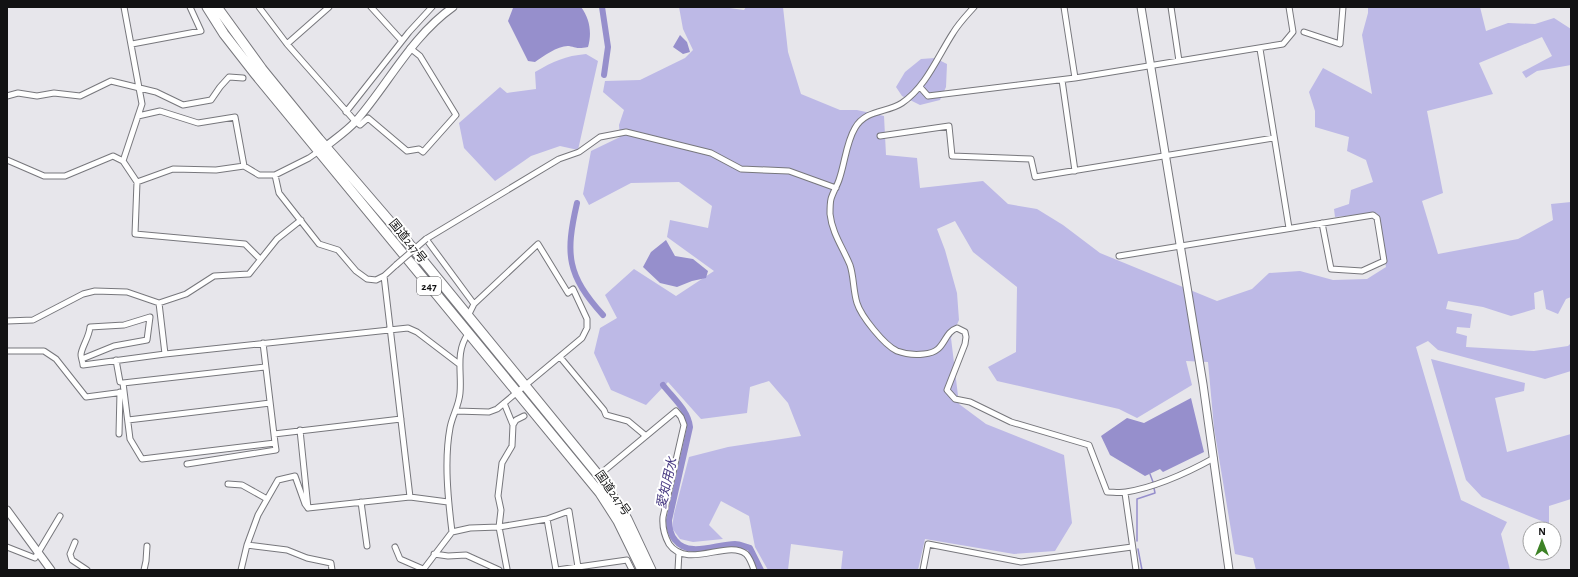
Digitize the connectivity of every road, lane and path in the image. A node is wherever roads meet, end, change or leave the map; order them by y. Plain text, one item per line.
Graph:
1 (124, 7) edge
2 (190, 7) edge
3 (208, 7) edge
4 (217, 7) edge
5 (259, 7) edge
6 (329, 7) edge
7 (371, 7) edge
8 (432, 7) edge
9 (453, 7) edge
10 (974, 7) edge
11 (1064, 7) edge
12 (1141, 7) edge
13 (1171, 7) edge
14 (1289, 7) edge
15 (1343, 7) edge
16 (1304, 32) dead end
17 (402, 41) junction
18 (132, 44) junction
19 (287, 44) junction
20 (410, 48) junction
21 (1260, 49) junction
22 (1179, 61) junction
23 (1151, 65) junction
24 (243, 78) dead end
25 (1075, 78) junction
26 (1062, 80) junction
27 (920, 87) junction
28 (140, 89) junction
29 (7, 96) edge
30 (346, 112) junction
31 (138, 116) junction
32 (355, 122) junction
33 (880, 136) dead end
34 (1274, 138) junction
35 (322, 149) junction
36 (1165, 155) junction
37 (7, 160) edge
38 (123, 161) junction
39 (244, 166) junction
40 (1075, 171) junction
41 (275, 175) junction
42 (137, 182) junction
43 (836, 188) junction
44 (301, 220) junction
45 (1322, 223) junction
46 (1289, 228) junction
47 (426, 240) junction
48 (1180, 245) junction
49 (1119, 256) dead end
50 (260, 259) junction
51 (384, 276) junction
52 (159, 302) junction
53 (474, 304) junction
54 (468, 316) junction
55 (7, 321) edge
56 (391, 329) junction
57 (468, 334) junction
58 (263, 343) junction
59 (7, 351) edge
60 (165, 354) junction
61 (560, 357) junction
62 (82, 359) junction
63 (116, 360) junction
64 (459, 364) junction
65 (265, 367) junction
66 (123, 383) junction
67 (525, 386) junction
68 (122, 392) junction
69 (517, 392) junction
70 (270, 403) junction
71 (504, 403) junction
72 (456, 411) junction
73 (524, 416) dead end
74 (401, 419) junction
75 (128, 420) junction
76 (513, 425) junction
77 (300, 430) junction
78 (119, 434) dead end
79 (274, 434) junction
80 (646, 436) junction
81 (275, 443) junction
82 (1214, 458) junction
83 (187, 464) dead end
84 (605, 470) dead end
85 (228, 484) dead end
86 (1125, 493) junction
87 (410, 497) junction
88 (267, 499) junction
89 (361, 502) junction
90 (448, 502) junction
91 (308, 508) junction
92 (7, 510) edge
93 (60, 516) dead end
94 (547, 519) junction
95 (499, 527) junction
96 (452, 532) junction
97 (75, 542) dead end
98 (247, 544) junction
99 (147, 546) dead end
100 (367, 546) dead end
101 (395, 546) dead end
102 (7, 547) edge
103 (1132, 547) junction
104 (678, 552) junction
105 (38, 554) junction
106 (434, 554) junction
107 (578, 567) junction
108 (490, 568) edge
109 (423, 569) edge
110 (50, 570) edge
111 (87, 570) edge
112 (144, 570) edge
113 (241, 570) edge
114 (332, 570) edge
115 (504, 570) edge
116 (557, 570) edge
117 (632, 570) edge
118 (642, 570) edge
119 (651, 570) edge
120 (678, 570) edge
121 (754, 570) edge
122 (923, 570) edge
123 (1136, 570) edge
124 (1229, 570) edge

1 - 18 street
2 - 18 street
3 - 35 highway, 国道247号 / 247
4 - 35 highway, 国道247号 / 247
5 - 19 street
6 - 19 street
7 - 17 street
8 - 17 street
9 - 20 street
10 - 27 street
11 - 25 street
12 - 23 street
13 - 22 street
14 - 21 street
15 - 16 street
17 - 30 street
18 - 28 street
19 - 30 street
20 - 32 street
20 - 32 street
21 - 22 street
21 - 34 street
22 - 23 street
23 - 25 street
23 - 36 street
24 - 28 street
25 - 26 street
26 - 27 street
26 - 40 street
27 - 43 street
28 - 29 street
28 - 31 street
30 - 32 street
31 - 38 street
31 - 39 street
32 - 35 street
33 - 40 street
34 - 36 street
34 - 46 street
35 - 41 street
35 - 54 highway, 国道247号 / 247
35 - 57 highway, 国道247号 / 247
36 - 40 street
36 - 48 street
37 - 38 street
38 - 42 street
39 - 41 street
39 - 42 street
41 - 44 street
42 - 50 street
43 - 47 street
43 - 86 street
44 - 50 street
44 - 51 street
45 - 45 street
45 - 46 street
46 - 48 street
47 - 51 street, bridge
47 - 53 street
48 - 49 street
48 - 82 street
50 - 52 street
51 - 56 street
52 - 55 street
52 - 60 street
53 - 54 street
53 - 61 street
54 - 67 highway, 国道247号 / 247
56 - 58 street
56 - 64 street
56 - 74 street
57 - 64 street
57 - 69 highway, 国道247号 / 247
58 - 60 street
58 - 65 street
59 - 68 street
60 - 63 street
61 - 67 street
61 - 80 street
62 - 62 street
62 - 63 street
63 - 66 street
64 - 72 street
65 - 66 street
65 - 70 street
66 - 68 street
67 - 69 street
67 - 119 highway, 国道247号 / 247
68 - 75 street
68 - 78 street
69 - 71 street
69 - 118 highway, 国道247号 / 247
70 - 75 street
70 - 79 street
71 - 72 street
71 - 76 street
72 - 90 street
73 - 76 street
74 - 77 street
74 - 87 street
75 - 81 street
76 - 95 street
77 - 79 street
77 - 91 street
79 - 81 street
80 - 84 street
80 - 104 street
81 - 83 street
82 - 86 street
82 - 124 street
85 - 88 street
86 - 103 street
87 - 89 street
87 - 90 street
88 - 91 street
88 - 98 street
89 - 91 street
89 - 100 street
90 - 96 street
92 - 105 street
93 - 105 street
94 - 95 street
94 - 107 street
94 - 116 street
95 - 96 street
95 - 115 street
96 - 106 street
97 - 111 street
98 - 113 street
98 - 114 street
99 - 112 street
101 - 109 street
102 - 105 street
103 - 122 street
103 - 123 street
104 - 120 street
104 - 121 street
105 - 110 street
106 - 108 street
106 - 109 street
107 - 116 street
107 - 117 street
108 - 115 street

